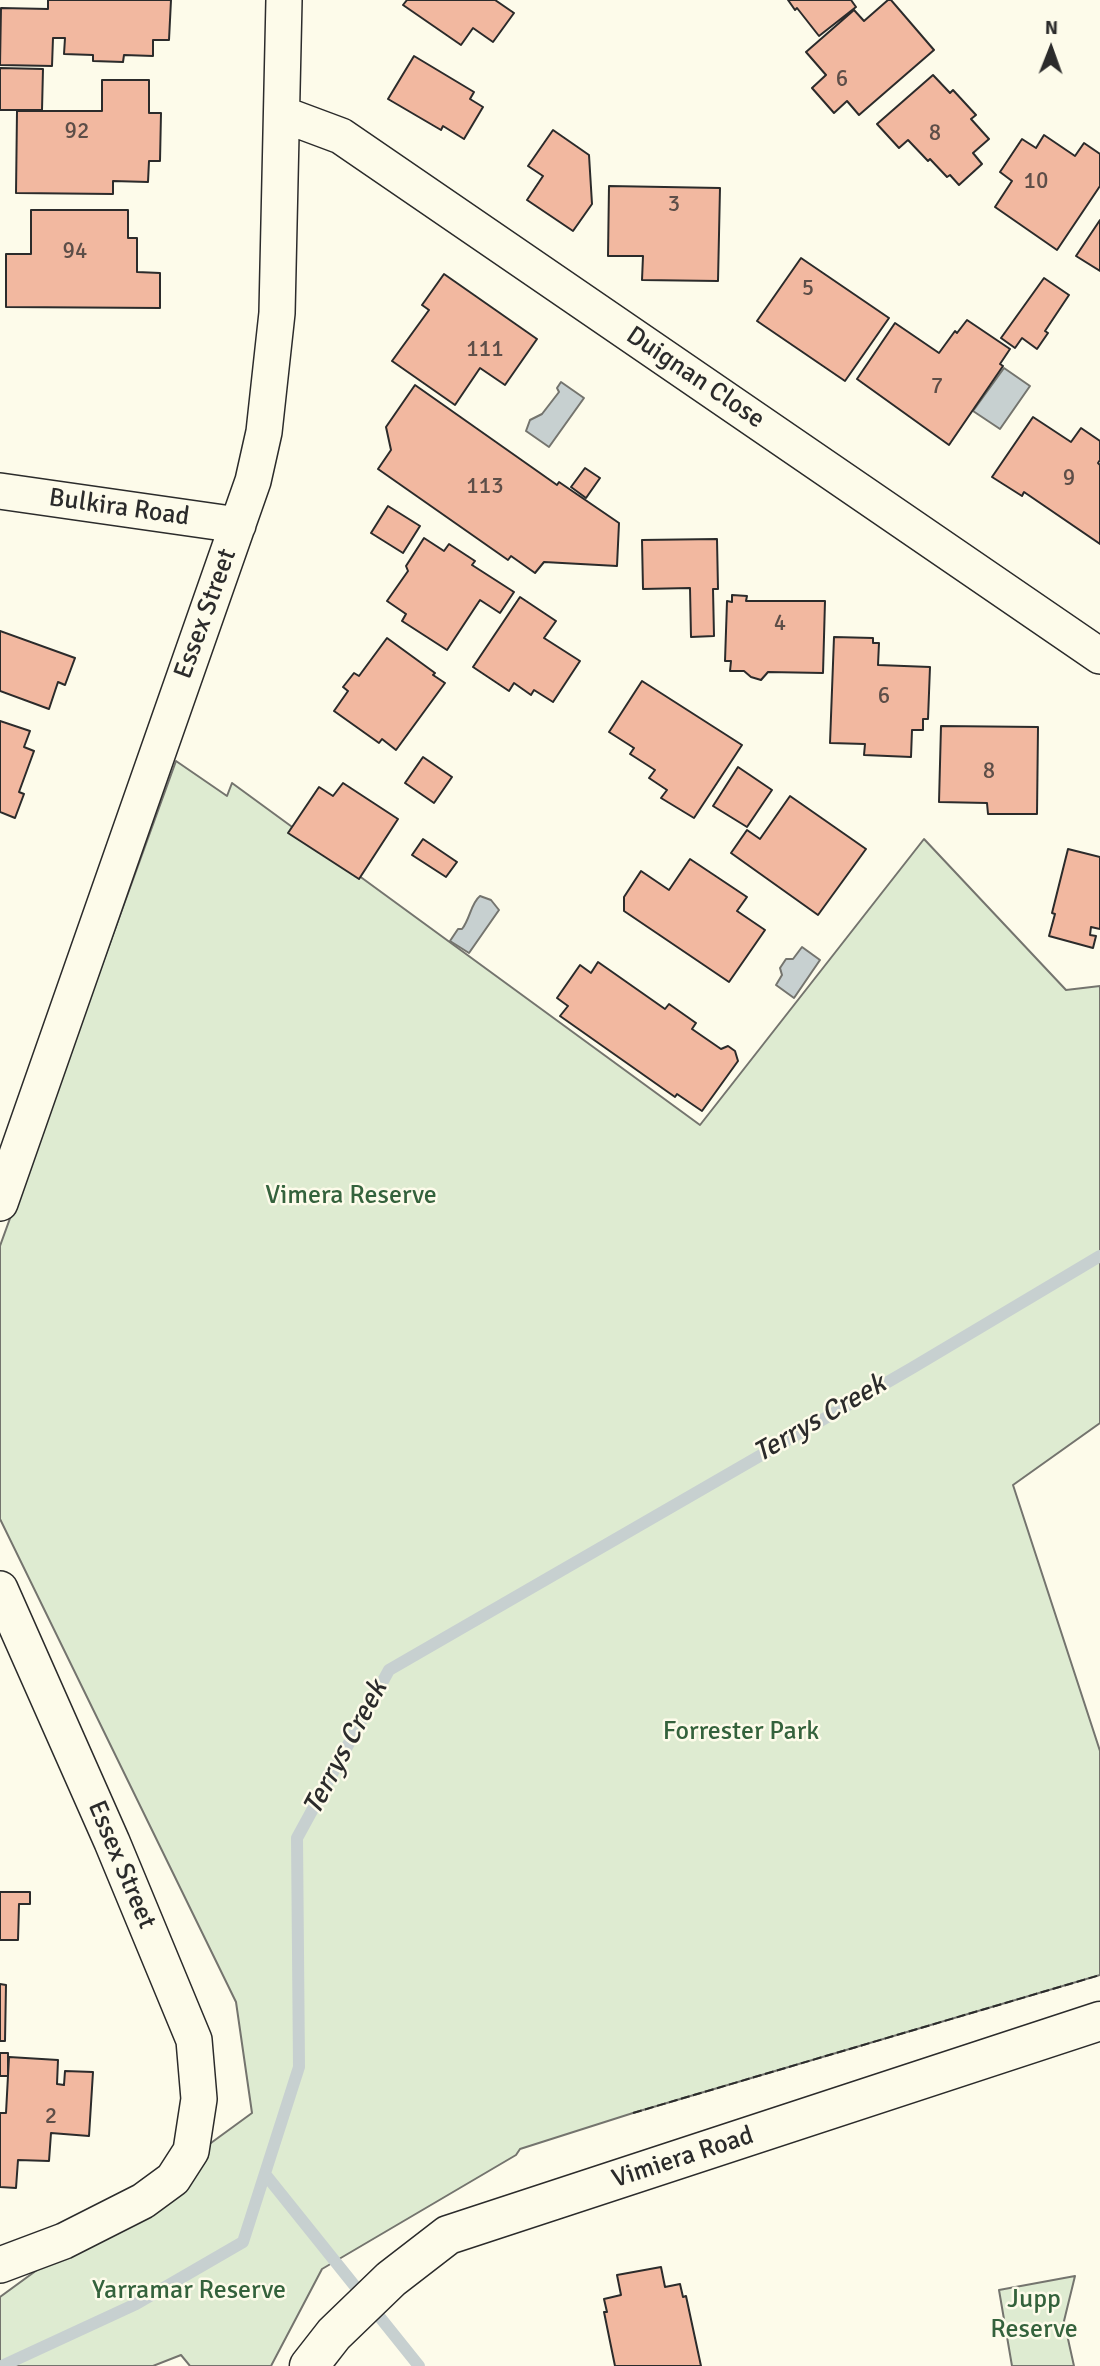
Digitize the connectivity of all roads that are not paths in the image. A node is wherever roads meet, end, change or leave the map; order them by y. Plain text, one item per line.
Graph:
1 (284, 0) edge
2 (282, 114) junction
3 (0, 491) edge
4 (238, 525) junction
5 (1100, 656) edge
6 (0, 1203) edge
7 (0, 1589) edge
8 (1098, 2024) edge
9 (0, 2265) edge
10 (309, 2366) edge

1 - 2 street, Essex Street
2 - 4 street, Essex Street
2 - 5 street, Duignan Close
3 - 4 street, Bulkira Road
4 - 6 street, Essex Street
7 - 9 street, Essex Street
8 - 10 street, Vimiera Road

